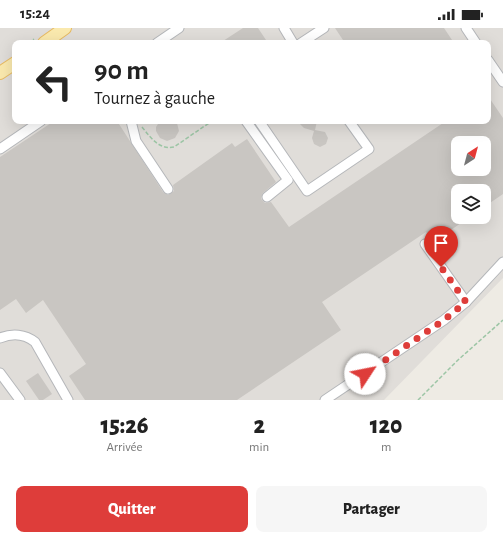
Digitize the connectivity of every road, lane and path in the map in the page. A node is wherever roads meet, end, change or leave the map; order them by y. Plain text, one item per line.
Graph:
1 (65, 28) edge
2 (179, 28) edge
3 (284, 28) edge
4 (324, 28) edge
5 (466, 28) edge
6 (48, 40) edge
7 (161, 40) edge
8 (291, 40) edge
9 (307, 40) edge
10 (474, 40) edge
11 (491, 64) edge
12 (12, 65) edge
13 (0, 73) edge
14 (503, 82) edge
15 (37, 124) edge
16 (132, 124) edge
17 (141, 124) dead end
18 (208, 124) edge
19 (248, 124) edge
20 (261, 124) edge
21 (352, 124) edge
22 (0, 149) edge
23 (168, 189) dead end
24 (267, 197) dead end
25 (425, 244) dead end
26 (503, 262) edge
27 (466, 302) junction
28 (503, 320) edge
29 (0, 338) edge
30 (0, 373) edge
31 (20, 400) edge
32 (68, 400) edge
33 (325, 400) edge
34 (418, 400) edge

1 - 6 main road
2 - 7 lane
3 - 8 lane
4 - 9 lane
5 - 10 lane
11 - 14 lane
12 - 13 main road
15 - 22 lane
16 - 23 lane
17 - 18 path
19 - 24 lane
20 - 21 lane
25 - 27 lane
26 - 27 lane
27 - 33 lane
28 - 34 path
29 - 32 lane
30 - 31 lane

